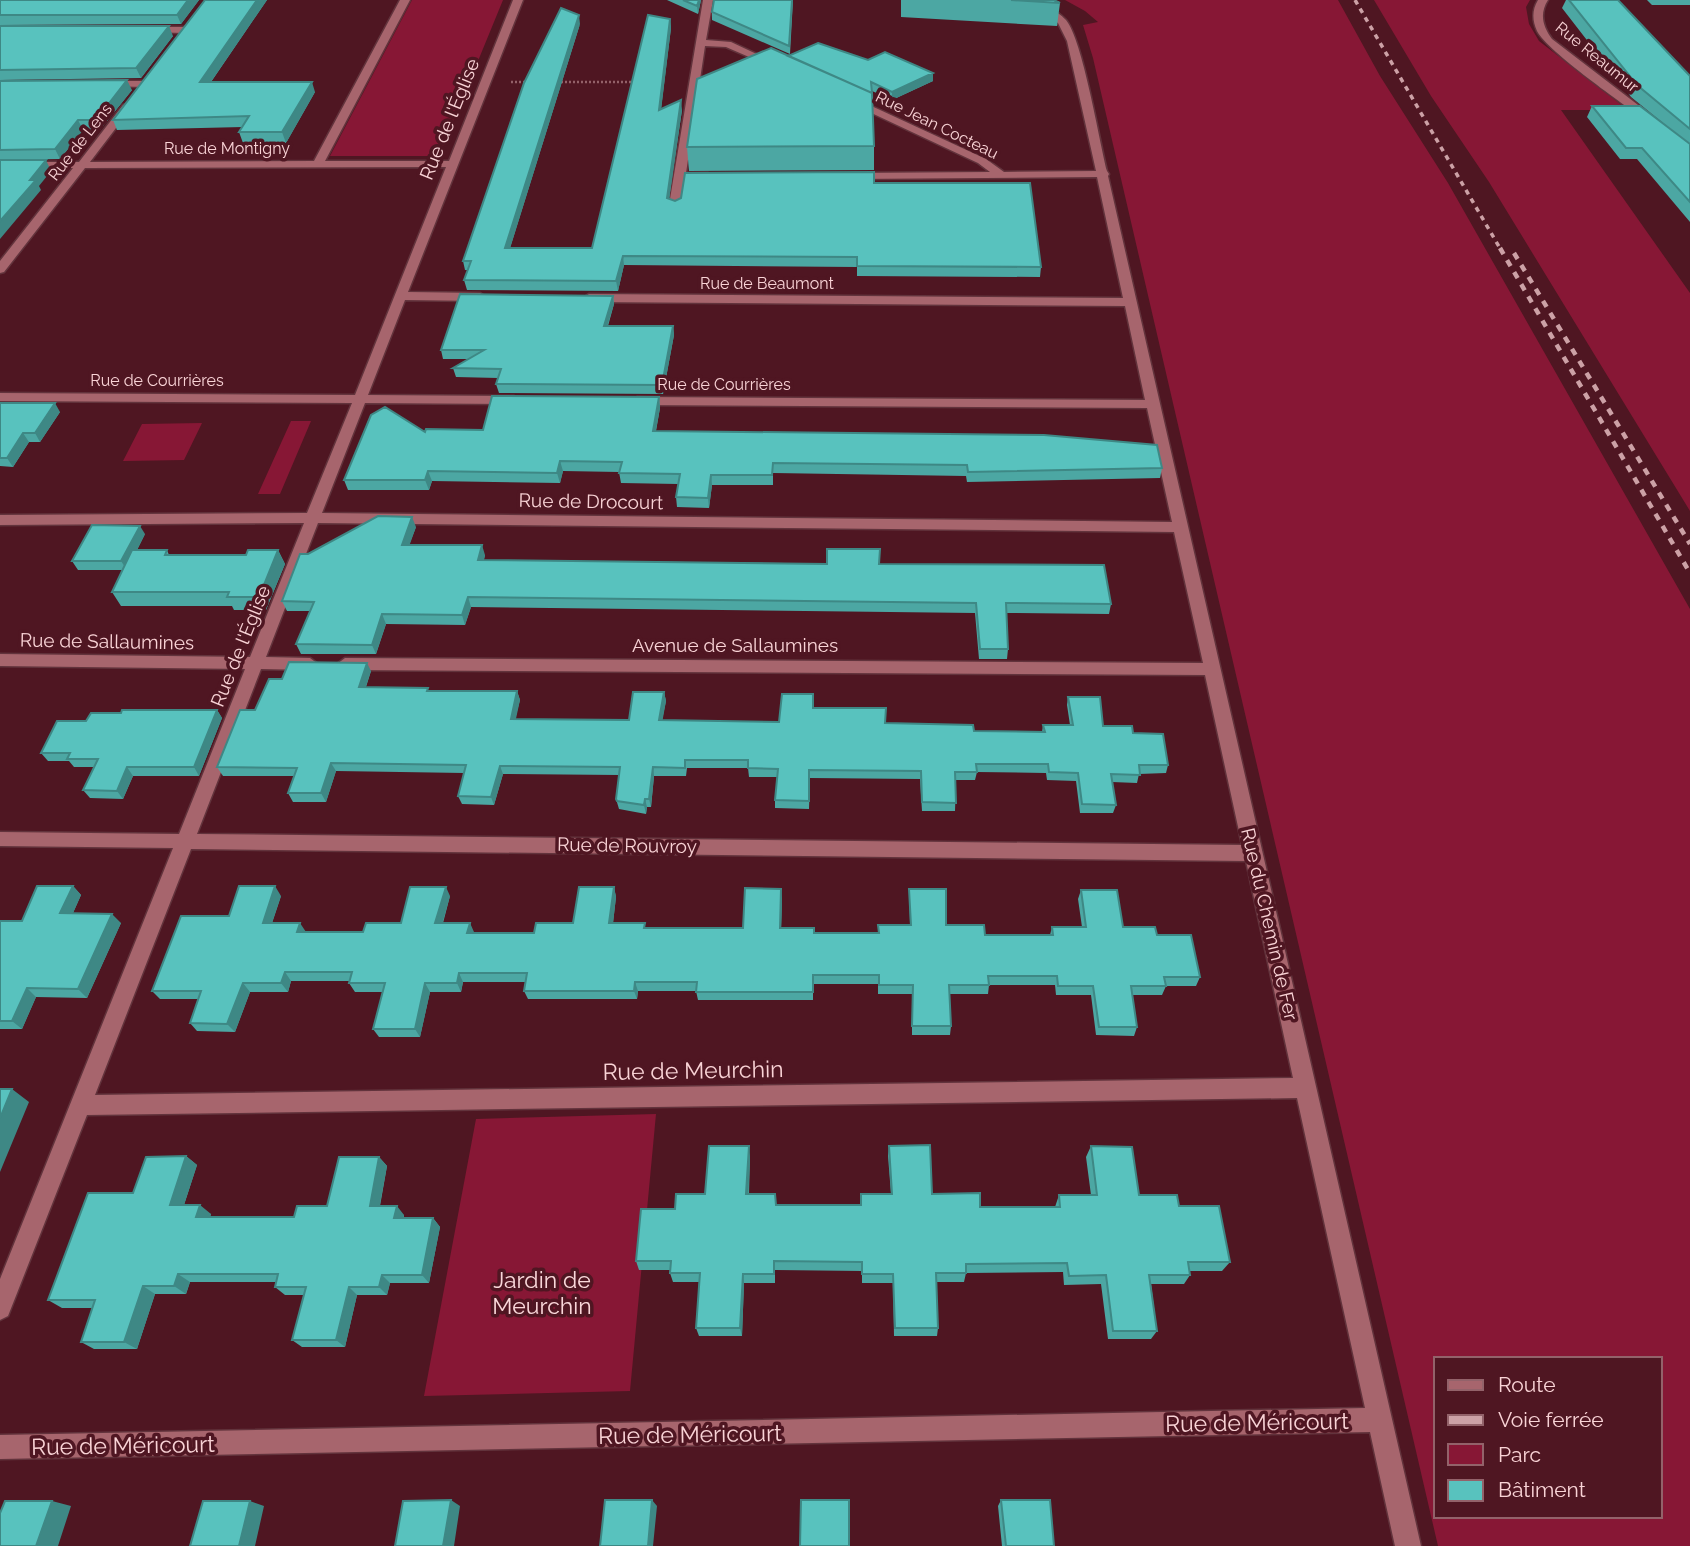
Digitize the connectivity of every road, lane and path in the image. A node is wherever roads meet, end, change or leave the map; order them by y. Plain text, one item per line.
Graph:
1 (405, 0) edge
2 (519, 0) edge
3 (708, 0) edge
4 (1028, 0) edge
5 (1543, 0) edge
6 (192, 20) edge
7 (132, 30) edge
8 (185, 30) junction
9 (177, 41) edge
10 (703, 43) junction
11 (788, 71) edge
12 (153, 73) edge
13 (486, 82) junction
14 (542, 82) edge
15 (556, 82) edge
16 (640, 82) edge
17 (92, 84) edge
18 (145, 84) junction
19 (835, 93) edge
20 (1664, 131) edge
21 (82, 164) junction
22 (318, 164) junction
23 (453, 164) junction
24 (0, 165) edge
25 (1104, 174) junction
26 (1003, 175) junction
27 (720, 176) edge
28 (841, 176) edge
29 (680, 177) junction
30 (675, 205) edge
31 (0, 268) edge
32 (402, 296) junction
33 (498, 297) edge
34 (581, 298) edge
35 (1131, 302) junction
36 (0, 397) edge
37 (359, 398) junction
38 (527, 400) edge
39 (624, 400) edge
40 (1154, 404) junction
41 (311, 518) junction
42 (0, 520) edge
43 (1181, 527) junction
44 (0, 660) edge
45 (256, 663) junction
46 (1213, 669) junction
47 (0, 839) edge
48 (186, 840) junction
49 (1254, 853) junction
50 (1306, 1088) junction
51 (80, 1105) junction
52 (0, 1308) edge
53 (1380, 1420) junction
54 (0, 1447) edge
55 (1408, 1546) edge

1 - 22 street
2 - 13 street, Rue de l'Église
3 - 10 street
4 - 25 street, Rue du Chemin de Fer
5 - 20 street, Rue Reaumur
6 - 8 street
7 - 8 street
8 - 9 street
10 - 11 street
10 - 29 street
12 - 18 street, Rue de Lens
13 - 14 path
13 - 23 street, Rue de l'Église
15 - 16 path
17 - 18 street
18 - 21 street, Rue de Lens
19 - 26 street, Rue Jean Cocteau
21 - 22 street, Rue de Montigny
21 - 24 street, Rue de Montigny
21 - 31 street, Rue de Lens
22 - 23 street, Rue de Montigny
23 - 32 street, Rue de l'Église
25 - 26 street, Rue Jean Cocteau
25 - 35 street, Rue du Chemin de Fer
26 - 28 street, Rue Jean Cocteau
27 - 29 street
29 - 30 street
32 - 33 street
32 - 37 street, Rue de l'Église
34 - 35 street, Rue de Beaumont
35 - 40 street, Rue du Chemin de Fer
36 - 37 street, Rue de Courrières
37 - 38 street, Rue de Courrières
37 - 41 street, Rue de l'Église
39 - 40 street, Rue de Courrières
40 - 43 street, Rue du Chemin de Fer
41 - 42 street, Rue de Drocourt
41 - 43 street, Rue de Drocourt
41 - 45 street, Rue de l'Église
43 - 46 street, Rue du Chemin de Fer
44 - 45 street, Rue de Sallaumines
45 - 46 street, Avenue de Sallaumines
45 - 48 street, Rue de l'Église
46 - 49 street, Rue du Chemin de Fer
47 - 48 street, Rue de Rouvroy
48 - 49 street, Rue de Rouvroy
48 - 51 street, Rue de l'Église
49 - 50 street, Rue du Chemin de Fer
50 - 51 street, Rue de Meurchin
50 - 53 street, Rue du Chemin de Fer
51 - 52 street, Rue de l'Église
53 - 54 street, Rue de Méricourt
53 - 55 street, Rue du Chemin de Fer

